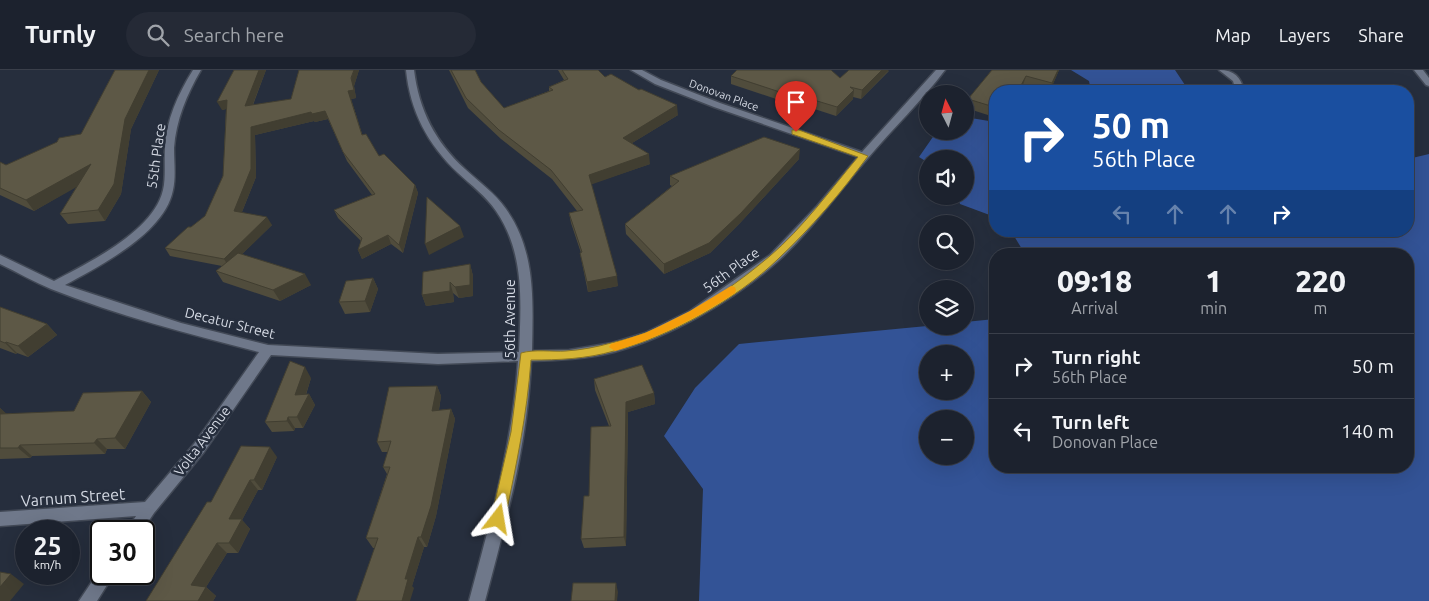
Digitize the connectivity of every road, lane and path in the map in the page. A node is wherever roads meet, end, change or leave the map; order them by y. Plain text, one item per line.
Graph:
1 (197, 70) edge
2 (410, 70) edge
3 (635, 70) edge
4 (941, 70) edge
5 (1223, 70) edge
6 (1418, 70) edge
7 (1429, 83) edge
8 (1238, 85) edge
9 (864, 156) junction
10 (0, 259) edge
11 (54, 286) junction
12 (268, 350) junction
13 (525, 356) junction
14 (149, 508) junction
15 (0, 519) edge
16 (141, 520) edge
17 (98, 585) edge
18 (87, 601) edge
19 (477, 601) edge

1 - 11 street, 55th Place
2 - 13 street, 56th Avenue
3 - 9 street, Donovan Place
4 - 9 street, 56th Place
5 - 8 street
6 - 7 street
9 - 13 street, 56th Place
10 - 11 street, Decatur Street
11 - 12 street, Decatur Street
12 - 13 street, Decatur Street
12 - 14 street, Volta Avenue
13 - 19 street, 56th Avenue
14 - 15 street, Varnum Street
14 - 16 street, Volta Avenue
17 - 18 street

